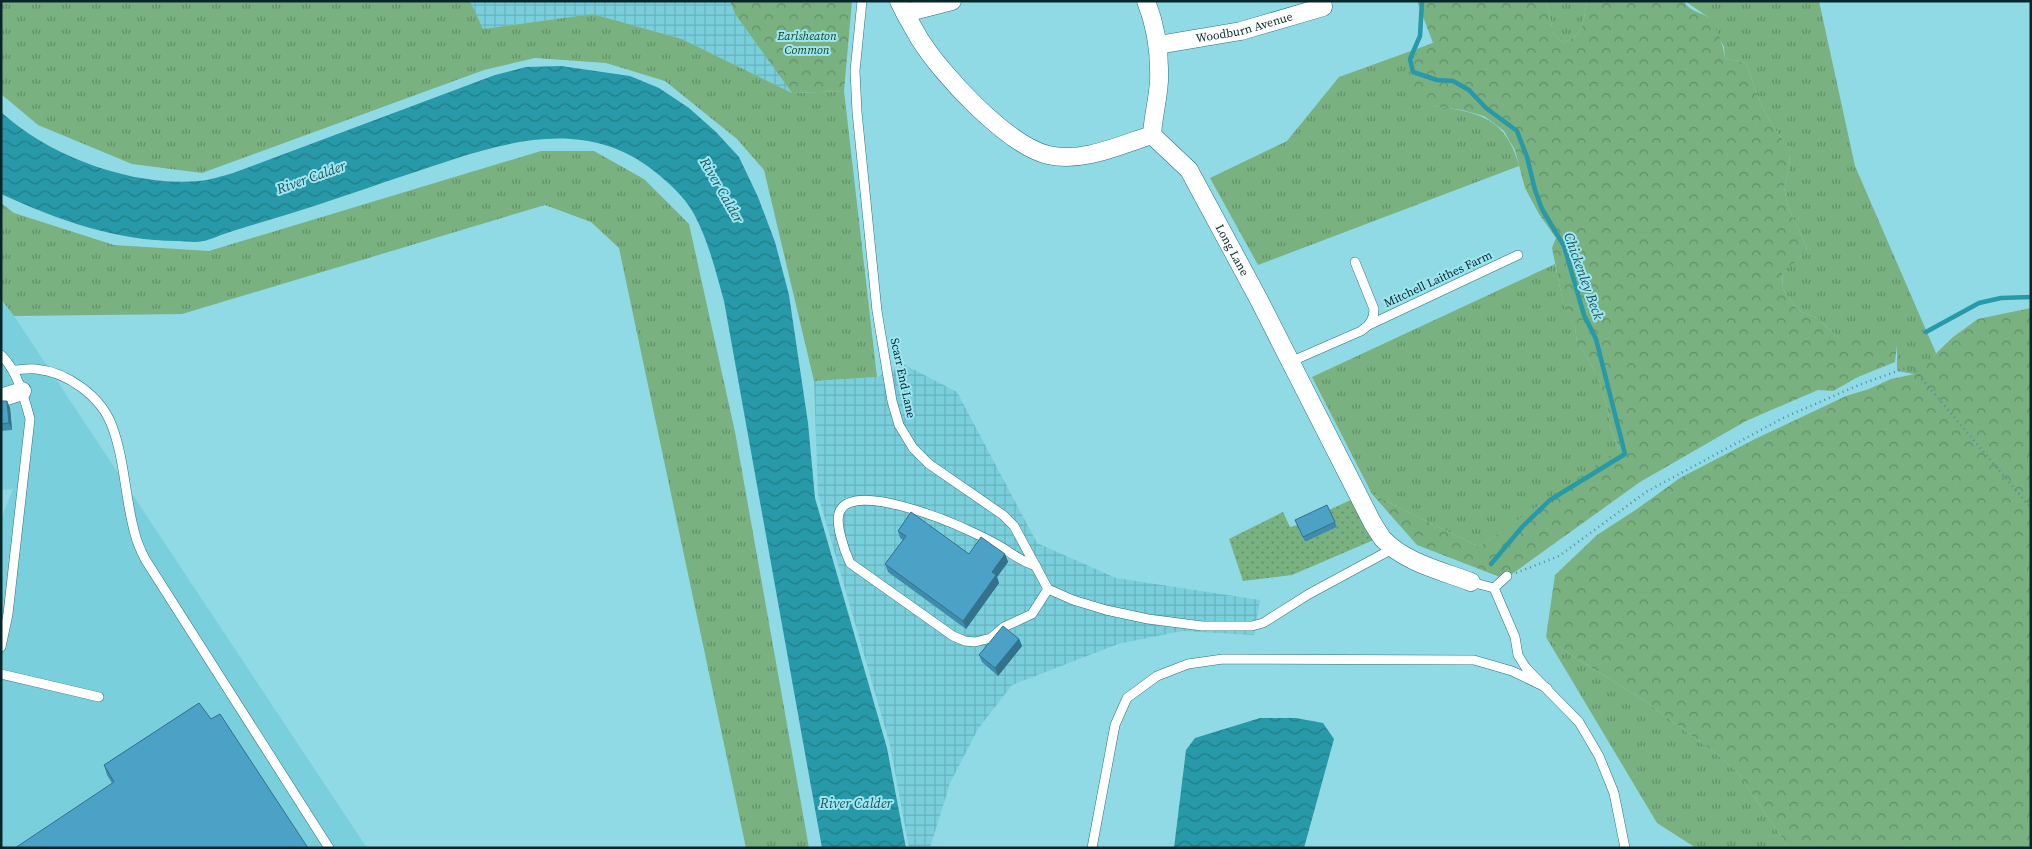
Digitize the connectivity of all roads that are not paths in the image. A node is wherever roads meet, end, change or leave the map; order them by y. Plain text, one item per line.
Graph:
1 (862, 1) edge
2 (952, 1) edge
3 (1146, 1) edge
4 (1322, 1) edge
5 (902, 7) edge
6 (1158, 45) junction
7 (1152, 135) junction
8 (1518, 255) dead end
9 (1355, 262) dead end
10 (1369, 325) junction
11 (1, 354) edge
12 (1290, 362) junction
13 (13, 370) junction
14 (22, 391) junction
15 (1, 398) edge
16 (1394, 548) junction
17 (1036, 566) junction
18 (1507, 576) road end
19 (1471, 582) joint
20 (1494, 588) junction
21 (1048, 589) junction
22 (5, 613) edge
23 (1, 647) edge
24 (1, 674) edge
25 (1547, 688) junction
26 (98, 697) dead end
27 (329, 848) edge
28 (1092, 848) edge
29 (1626, 848) edge

1 - 17 lane, Scarr End Lane
2 - 5 street
3 - 6 street
4 - 6 street, Woodburn Avenue
5 - 7 street
6 - 7 street
7 - 12 street, Long Lane
8 - 10 lane, Mitchell Laithes Farm
9 - 10 lane, Mitchell Laithes Farm
10 - 12 lane, Mitchell Laithes Farm
11 - 13 lane
12 - 16 street, Long Lane
13 - 14 lane
13 - 27 lane
14 - 15 street
14 - 22 lane
16 - 19 street, Long Lane
16 - 21 lane
17 - 21 lane, Scarr End Lane
17 - 21 lane
18 - 20 lane
19 - 20 lane, Long Lane
20 - 25 lane
22 - 23 lane
24 - 26 lane
25 - 28 lane
25 - 29 lane

